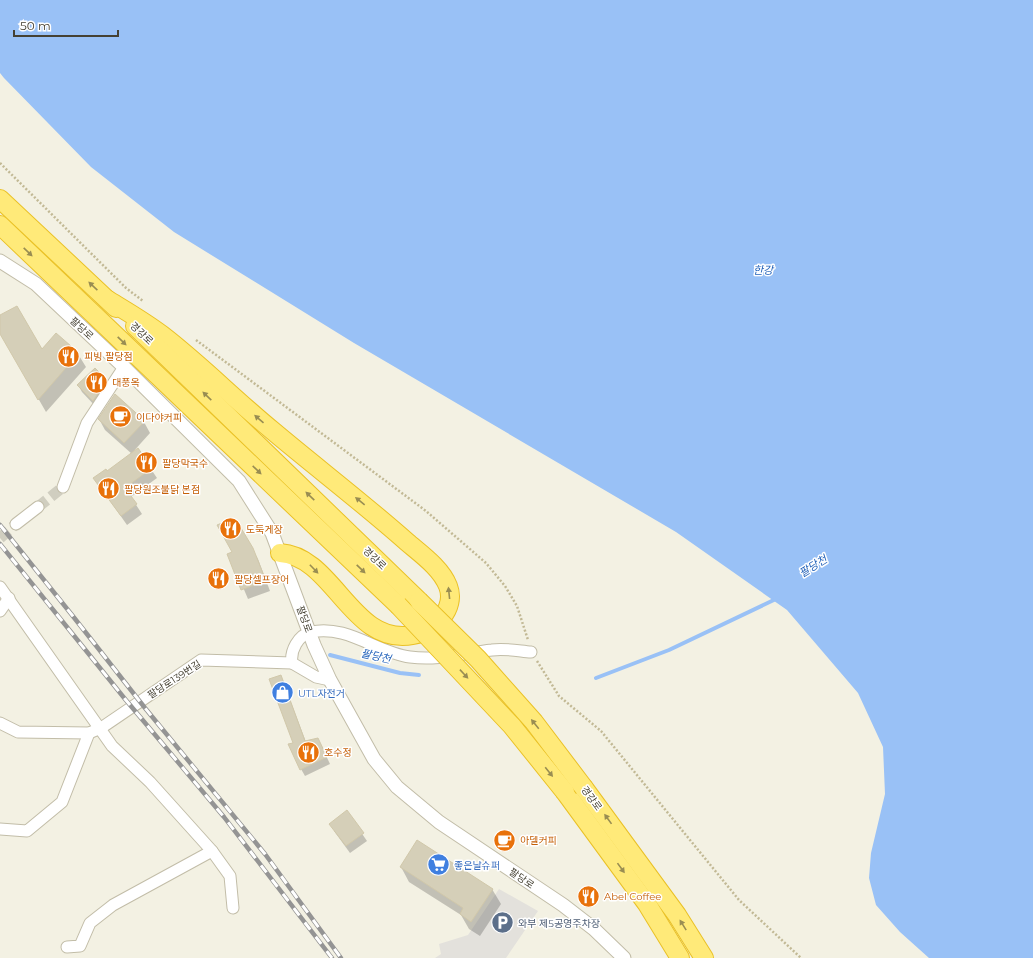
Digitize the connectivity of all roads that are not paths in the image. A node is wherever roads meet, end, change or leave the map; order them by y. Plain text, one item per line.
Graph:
1 (0, 199) edge
2 (0, 225) edge
3 (0, 261) edge
4 (108, 300) junction
5 (124, 367) junction
6 (63, 487) tunnel mouth
7 (38, 507) tunnel mouth
8 (16, 524) tunnel mouth
9 (280, 553) junction
10 (0, 587) edge
11 (9, 598) junction
12 (0, 611) edge
13 (312, 639) junction
14 (532, 652) dead end
15 (292, 663) junction
16 (328, 674) junction
17 (0, 723) edge
18 (101, 728) junction
19 (90, 733) junction
20 (0, 829) edge
21 (212, 851) junction
22 (233, 908) dead end
23 (67, 947) dead end
24 (624, 958) edge
25 (680, 958) edge
26 (704, 958) edge

4 -> 1 highway, 경강로
2 -> 25 highway, 경강로, bridge
3 - 5 street, 팔당로
9 -> 4 highway
26 -> 4 highway, 경강로, bridge
5 - 6 street
5 - 9 street, 팔당로
7 - 8 street
9 - 13 street, 팔당로
10 - 11 street
11 - 12 street
11 - 18 street
13 - 14 street
13 - 15 street
13 - 16 street, 팔당로
15 - 16 street
15 - 18 street, 팔당로139번길
16 - 24 street, 팔당로
17 - 19 street, 팔당로139번길
18 - 19 street, 팔당로139번길
18 - 21 street
19 - 20 street
21 - 22 street
21 - 23 street

